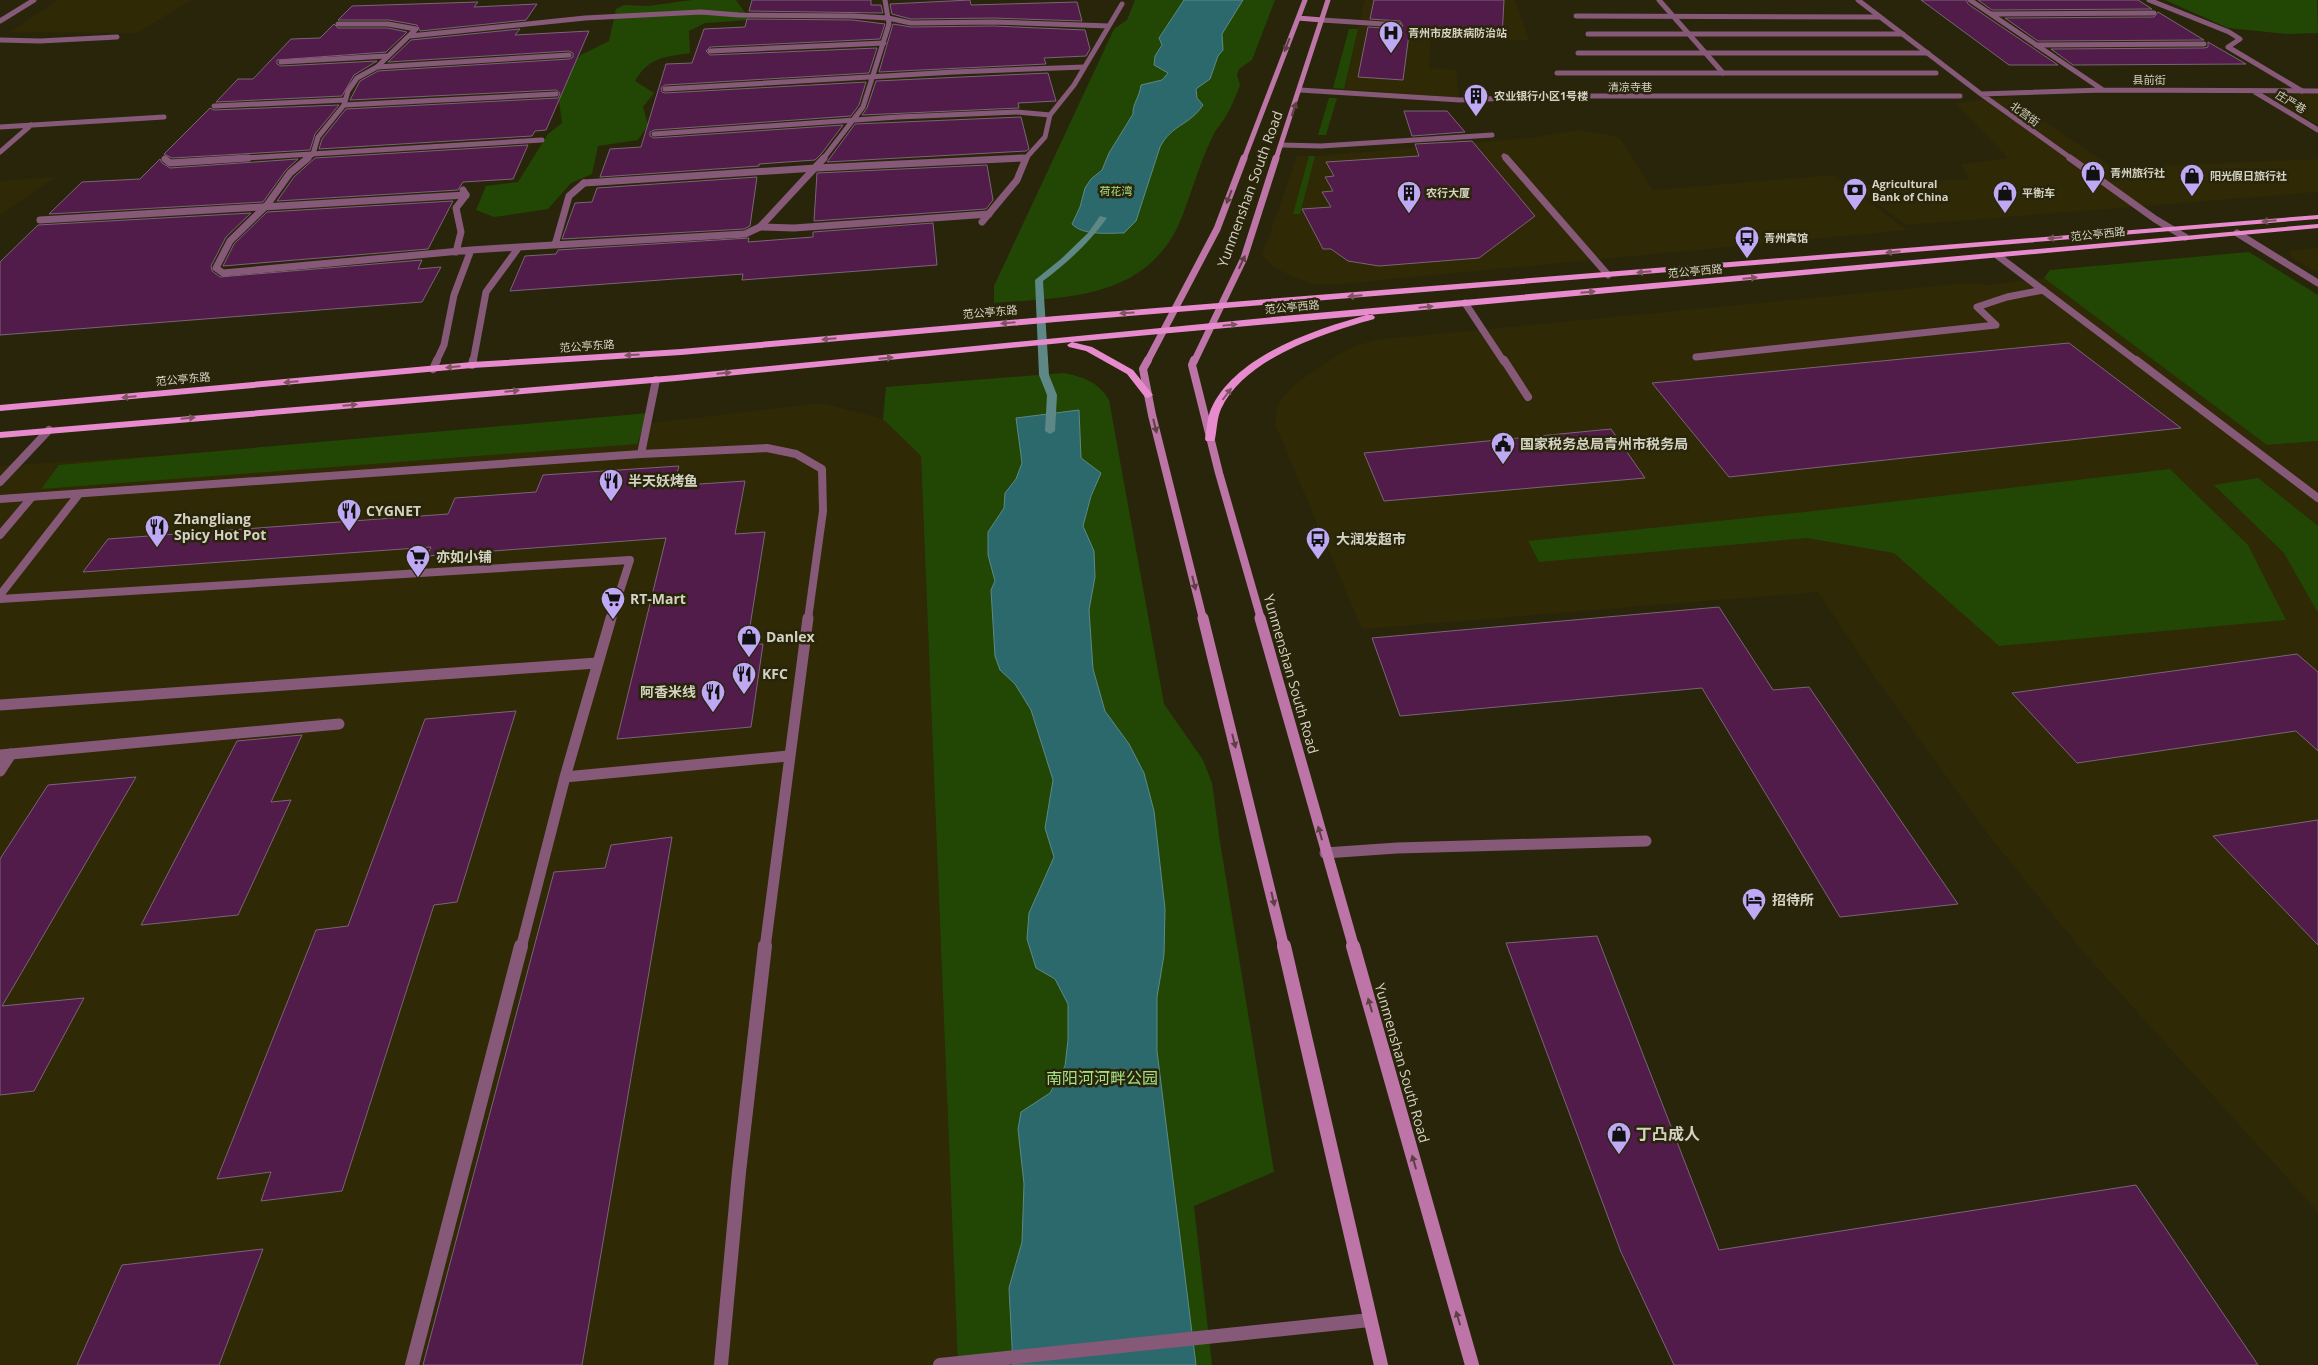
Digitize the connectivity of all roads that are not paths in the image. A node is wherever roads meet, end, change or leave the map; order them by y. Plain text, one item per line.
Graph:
1 (34, 0) edge
2 (885, 0) edge
3 (1305, 0) edge
4 (1328, 0) edge
5 (1659, 0) edge
6 (1858, 0) edge
7 (1970, 0) edge
8 (2149, 0) edge
9 (1122, 4) dead end
10 (2154, 13) dead end
11 (1991, 14) junction
12 (1576, 16) dead end
13 (1674, 16) junction
14 (1880, 17) junction
15 (888, 18) junction
16 (1298, 18) junction
17 (1322, 20) junction
18 (0, 21) edge
19 (338, 24) dead end
20 (1398, 24) dead end
21 (1109, 26) dead end
22 (1588, 34) dead end
23 (1689, 34) junction
24 (1903, 34) junction
25 (410, 36) junction
26 (117, 37) dead end
27 (0, 40) edge
28 (884, 43) junction
29 (2204, 44) dead end
30 (2036, 45) junction
31 (710, 51) dead end
32 (1578, 53) dead end
33 (1928, 53) junction
34 (1706, 54) junction
35 (570, 55) dead end
36 (386, 56) junction
37 (281, 62) dead end
38 (377, 66) junction
39 (1084, 67) junction
40 (1557, 73) dead end
41 (1723, 73) junction
42 (1936, 73) dead end
43 (874, 77) junction
44 (665, 88) dead end
45 (1300, 90) junction
46 (2103, 90) junction
47 (2255, 91) junction
48 (2302, 91) junction
49 (2318, 91) edge
50 (556, 94) dead end
51 (1981, 94) junction
52 (1960, 96) dead end
53 (345, 103) junction
54 (214, 106) dead end
55 (1050, 115) junction
56 (164, 117) dead end
57 (853, 121) junction
58 (31, 125) junction
59 (0, 126) edge
60 (2318, 130) edge
61 (654, 134) dead end
62 (1492, 136) dead end
63 (542, 140) dead end
64 (1282, 145) junction
65 (0, 152) edge
66 (313, 154) junction
67 (1504, 156) dead end
68 (1026, 158) junction
69 (165, 160) dead end
70 (816, 168) junction
71 (267, 205) junction
72 (989, 214) junction
73 (2318, 217) edge
74 (40, 220) dead end
75 (982, 222) dead end
76 (760, 226) junction
77 (2318, 226) edge
78 (2172, 229) junction
79 (2237, 233) junction
80 (2185, 237) junction
81 (555, 245) junction
82 (519, 247) junction
83 (472, 250) junction
84 (456, 252) junction
85 (1998, 256) junction
86 (1608, 275) junction
87 (2318, 283) edge
88 (2043, 290) junction
89 (1465, 303) junction
90 (1221, 306) junction
91 (1398, 309) junction
92 (1176, 310) junction
93 (1211, 326) junction
94 (1164, 331) junction
95 (1060, 342) junction
96 (1696, 357) dead end
97 (472, 365) junction
98 (433, 369) junction
99 (656, 380) junction
100 (1148, 395) junction
101 (1528, 397) dead end
102 (0, 408) edge
103 (49, 430) junction
104 (0, 435) edge
105 (1210, 439) junction
106 (641, 454) junction
107 (0, 482) edge
108 (79, 494) junction
109 (32, 498) junction
110 (2318, 498) edge
111 (0, 499) edge
112 (0, 535) edge
113 (0, 594) edge
114 (0, 599) edge
115 (597, 663) junction
116 (0, 705) edge
117 (339, 724) dead end
118 (6, 755) edge
119 (788, 756) junction
120 (0, 771) edge
121 (566, 777) junction
122 (1646, 840) dead end
123 (1325, 852) junction
124 (1370, 1320) junction
125 (412, 1365) edge
126 (721, 1365) edge
127 (940, 1365) edge
128 (1381, 1365) edge
129 (1472, 1365) edge

1 - 18 street
2 - 15 street
3 - 16 main road, Yunmenshan South Road
4 - 17 main road, Yunmenshan South Road
5 - 13 street
6 - 14 street, 北营街
7 - 11 street
8 - 48 street
9 - 39 street
10 - 11 street
11 - 30 street
12 - 13 street
13 - 14 street
13 - 23 street
14 - 24 street, 北营街
15 - 21 street
15 - 25 street
15 - 28 street
16 - 17 main road
16 -> 92 main road, Yunmenshan South Road
17 - 20 street
17 - 45 main road, Yunmenshan South Road
19 - 25 street
22 - 23 street
23 - 24 street
23 - 34 street
24 - 33 street, 北营街
25 - 36 street
26 - 27 street
28 - 31 street
28 - 43 street
29 - 30 street
30 - 46 street
32 - 34 street
33 - 34 street
33 - 51 street, 北营街
34 - 41 street
35 - 38 street
36 - 37 street
36 - 38 street
38 - 53 street
39 - 43 street
39 - 55 street
40 - 41 street
41 - 42 street
43 - 44 street
43 - 57 street
45 - 52 street, 清凉寺巷
64 -> 45 main road, Yunmenshan South Road
46 - 47 street, 县前街
46 - 51 street, 县前街
47 - 48 street, 县前街
47 - 60 street, 庄严巷
48 - 49 street, 县前街
50 - 53 street
51 - 78 street, 北营街
53 - 54 street
53 - 66 street
55 - 57 street
55 - 68 street
56 - 58 street
57 - 61 street
57 - 70 street
58 - 59 street
58 - 65 street
62 - 64 street
63 - 66 street
90 -> 64 main road, Yunmenshan South Road
66 - 69 street
66 - 71 street
67 - 86 street
68 - 70 street
68 - 72 street
70 - 76 street
70 - 81 street
71 - 74 street
71 - 84 street
71 - 84 street
72 - 75 street
72 - 76 street
73 -> 78 main road, 范公亭西路
76 - 81 street
77 - 79 main road, 范公亭西路
78 - 80 street, 北营街
78 -> 86 main road, 范公亭西路
79 - 80 main road, 范公亭西路
79 - 87 street
80 - 85 main road, 范公亭西路
81 - 82 street
82 - 83 street
82 - 97 street
83 - 84 street
83 - 98 street
85 - 88 street
89 -> 85 main road, 范公亭西路
86 -> 90 main road, 范公亭西路
88 - 96 street
88 - 110 street
91 -> 89 main road, 范公亭西路
89 - 101 street
90 - 92 main road, 范公亭西路
90 - 93 main road, Yunmenshan South Road
93 -> 91 main road, 范公亭西路
105 -> 91 main road
92 - 94 main road, Yunmenshan South Road
92 -> 97 main road, 范公亭东路
93 - 94 main road, 范公亭西路
93 - 105 main road, Yunmenshan South Road
94 - 95 main road
94 - 100 main road, Yunmenshan South Road
99 -> 95 main road
95 - 100 main road
97 -> 98 main road, 范公亭东路
98 -> 102 main road, 范公亭东路
103 -> 99 main road
99 - 106 street
100 -> 124 main road, Yunmenshan South Road
103 - 104 main road
103 - 107 street
123 -> 105 main road, Yunmenshan South Road
106 - 108 street
106 - 119 street
108 - 109 street
108 - 113 street
109 - 111 street
109 - 112 street
114 - 115 street
115 - 116 street
115 - 121 street
117 - 118 street
118 - 120 street
119 - 121 street
119 - 126 street
121 - 125 street
122 - 123 street
129 -> 123 main road, Yunmenshan South Road
124 - 127 street
124 - 128 main road, Yunmenshan South Road

